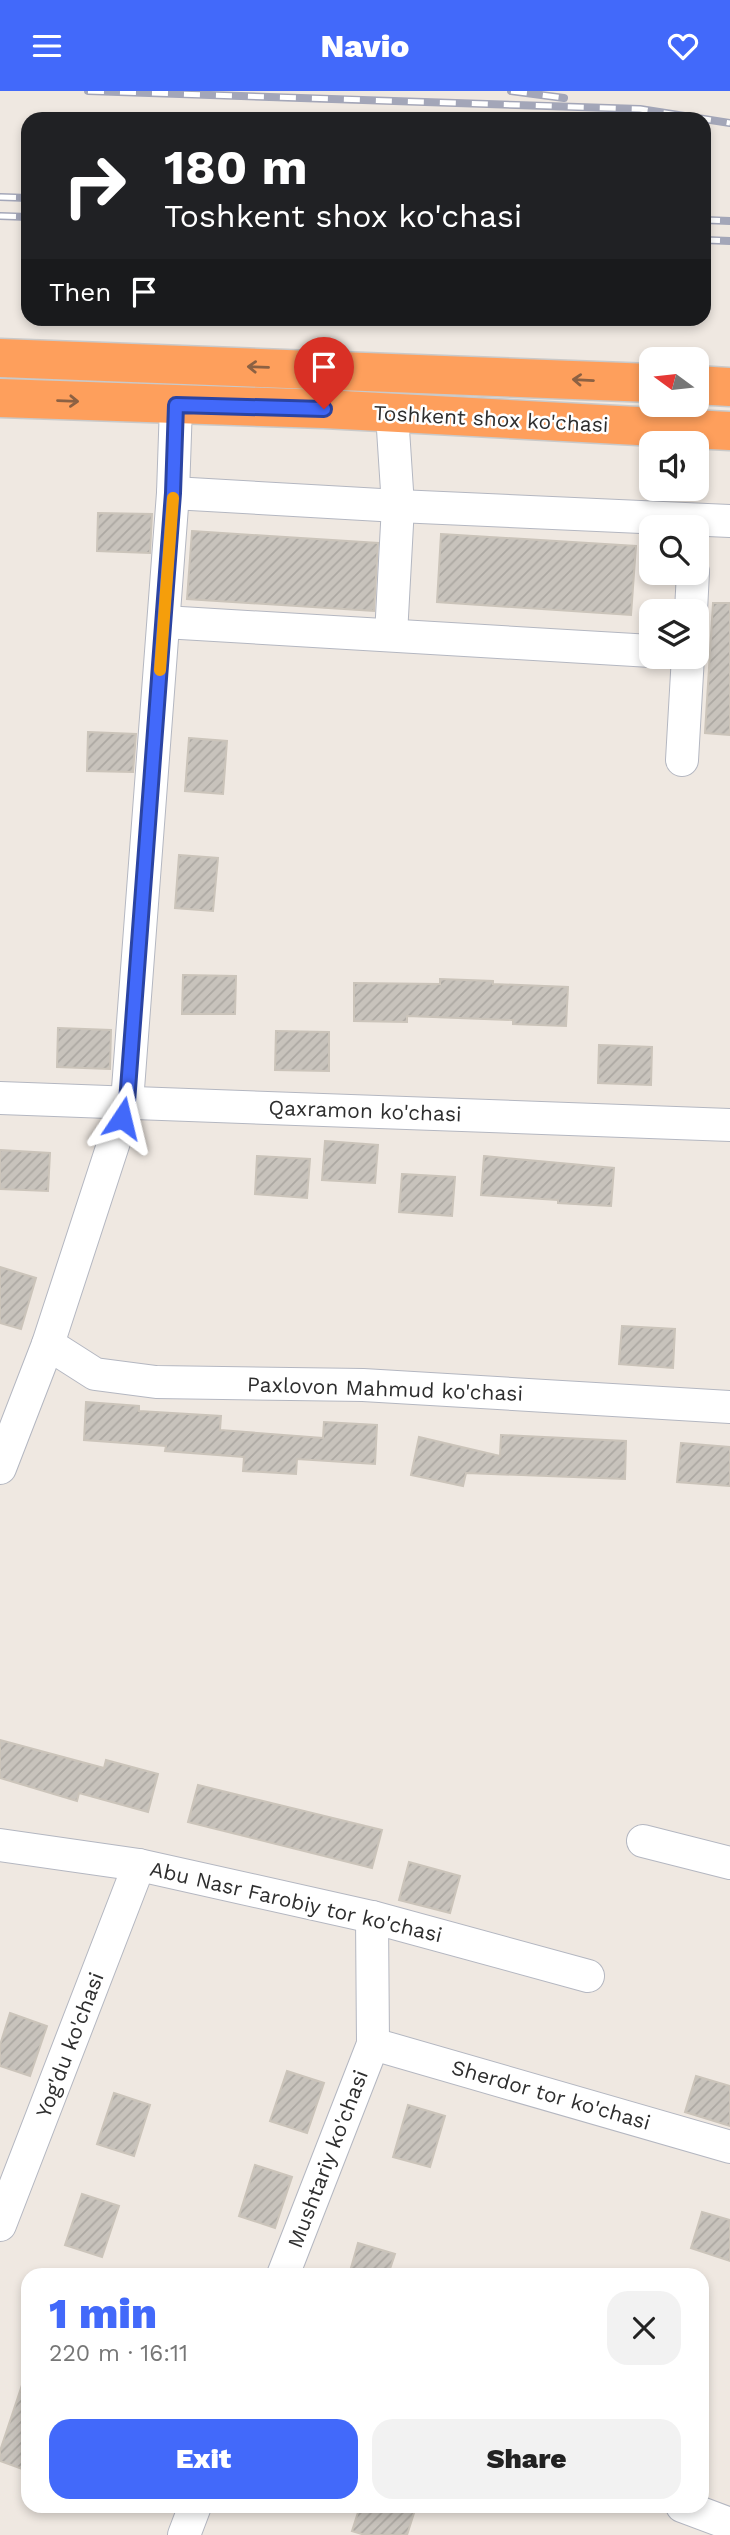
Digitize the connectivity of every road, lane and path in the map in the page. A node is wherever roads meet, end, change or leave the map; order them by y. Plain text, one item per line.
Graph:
1 (0, 358) edge
2 (327, 369) junction
3 (639, 382) edge
4 (709, 386) edge
5 (730, 387) edge
6 (0, 398) edge
7 (176, 405) junction
8 (324, 409) junction
9 (391, 415) junction
10 (730, 431) edge
11 (173, 493) junction
12 (398, 506) junction
13 (639, 520) edge
14 (730, 521) edge
15 (709, 522) edge
16 (164, 622) junction
17 (391, 635) junction
18 (639, 650) edge
19 (687, 669) edge
20 (682, 759) dead end
21 (0, 1098) edge
22 (127, 1102) junction
23 (730, 1125) edge
24 (48, 1344) junction
25 (730, 1408) edge
26 (0, 1468) edge
27 (643, 1841) dead end
28 (0, 1845) edge
29 (730, 1863) edge
30 (139, 1865) junction
31 (372, 1917) junction
32 (588, 1976) dead end
33 (373, 2044) junction
34 (730, 2147) edge
35 (0, 2225) edge
36 (286, 2268) edge
37 (192, 2513) edge
38 (701, 2513) edge
39 (730, 2524) edge
40 (184, 2535) edge

2 -> 1 highway, Toshkent shox ko'chasi
3 -> 2 highway, Toshkent shox ko'chasi
2 - 8 highway
4 - 5 highway
6 -> 7 highway, Toshkent shox ko'chasi
7 - 8 highway, Toshkent shox ko'chasi
7 - 11 street
8 - 9 highway, Toshkent shox ko'chasi
9 - 10 highway, Toshkent shox ko'chasi
9 - 12 street
11 - 12 street
11 - 16 street
12 - 13 street
12 - 17 street
14 - 15 street
16 - 17 street
16 - 22 street
17 - 18 street
19 - 20 street
21 - 22 street, Qaxramon ko'chasi
22 - 23 street, Qaxramon ko'chasi
22 - 24 street
24 - 25 street, Paxlovon Mahmud ko'chasi
24 - 26 street
27 - 29 street
28 - 30 street, Abu Nasr Farobiy tor ko'chasi
30 - 31 street, Abu Nasr Farobiy tor ko'chasi
30 - 35 street, Yog'du ko'chasi
31 - 32 street, Abu Nasr Farobiy tor ko'chasi
31 - 33 street
33 - 34 street, Sherdor tor ko'chasi
33 - 36 street, Mushtariy ko'chasi
37 - 40 street
38 - 39 street

